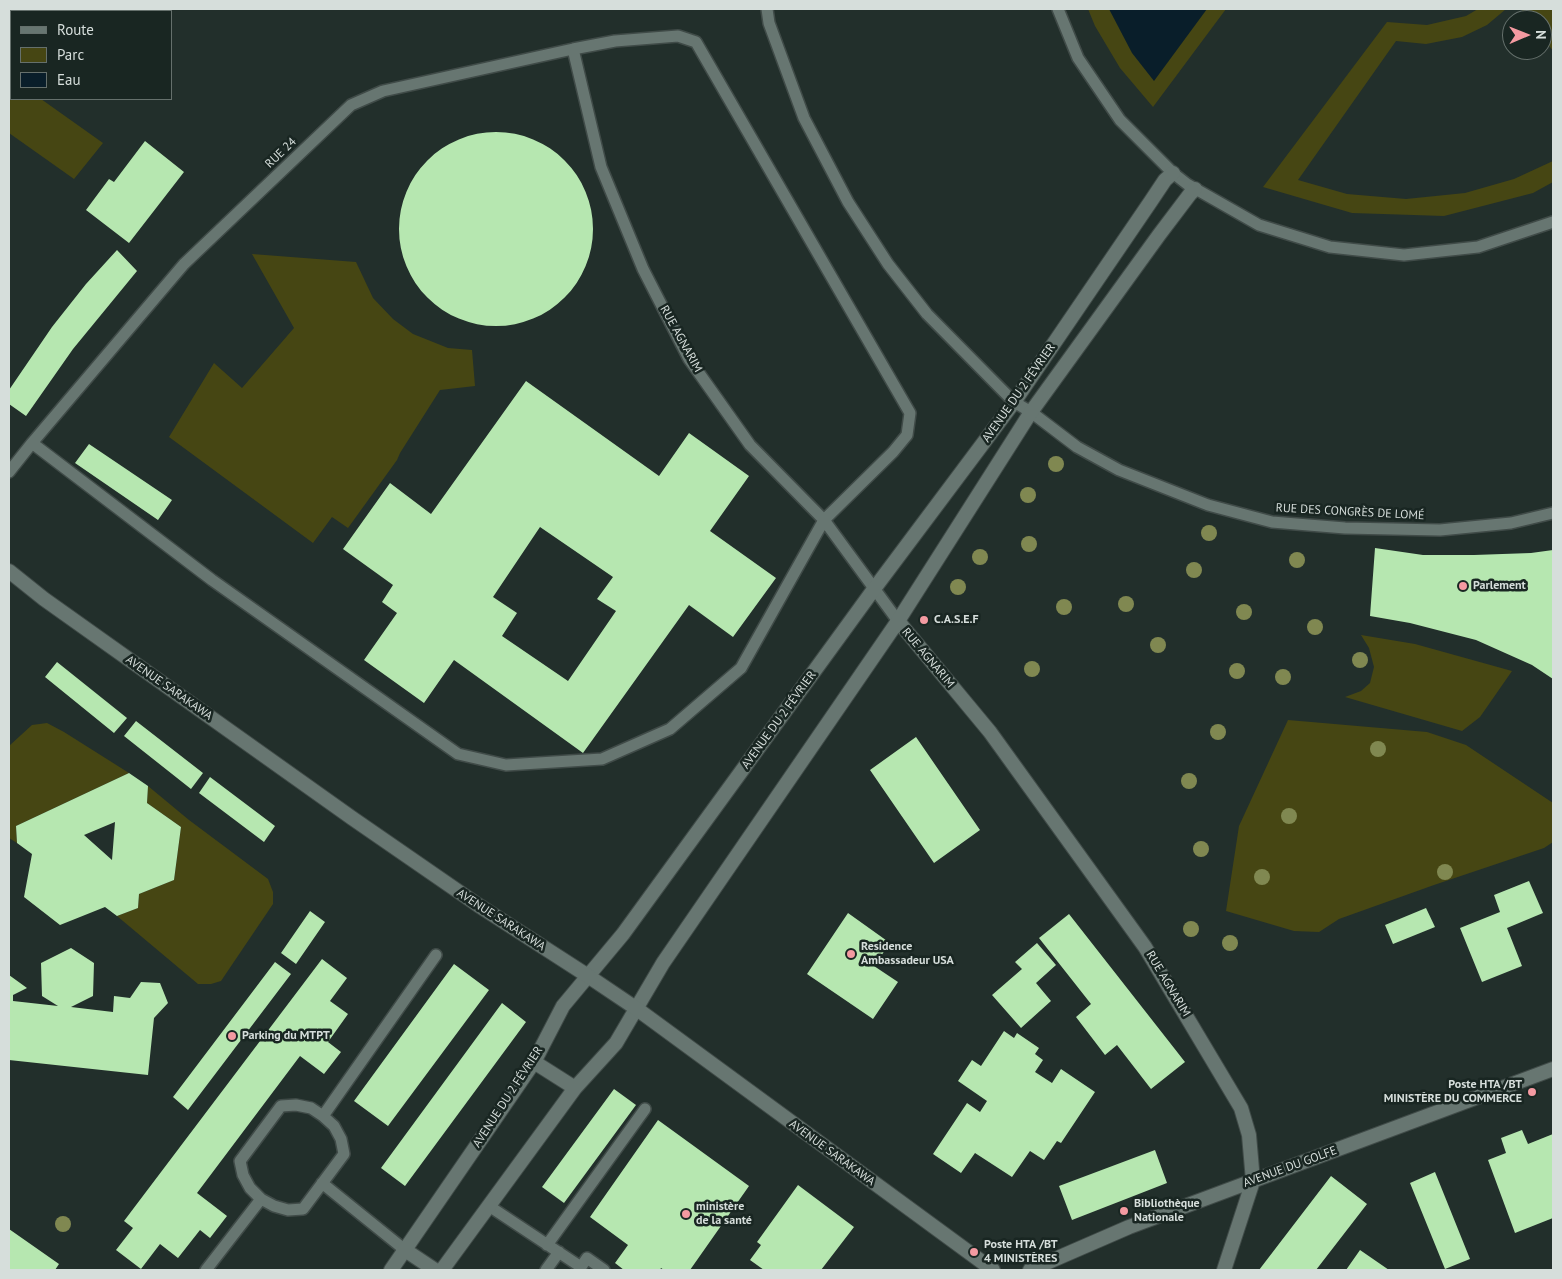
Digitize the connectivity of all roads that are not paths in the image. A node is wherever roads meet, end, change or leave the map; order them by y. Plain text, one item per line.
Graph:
1 (767, 9) edge
2 (1058, 9) edge
3 (573, 49) junction
4 (1173, 173) junction
5 (1195, 189) junction
6 (1553, 222) edge
7 (1014, 402) junction
8 (1031, 412) junction
9 (32, 443) junction
10 (9, 472) edge
11 (1553, 513) edge
12 (824, 520) junction
13 (9, 571) edge
14 (874, 589) junction
15 (898, 621) junction
16 (436, 955) dead end
17 (588, 976) junction
18 (636, 1009) junction
19 (534, 1062) junction
20 (1553, 1069) edge
21 (575, 1088) junction
22 (645, 1108) dead end
23 (323, 1116) junction
24 (1253, 1181) junction
25 (322, 1182) junction
26 (260, 1199) junction
27 (489, 1206) junction
28 (547, 1245) junction
29 (406, 1250) junction
30 (558, 1252) junction
31 (206, 1270) edge
32 (391, 1270) edge
33 (435, 1270) edge
34 (442, 1270) edge
35 (546, 1270) edge
36 (604, 1270) edge
37 (993, 1270) edge
38 (1030, 1270) edge
39 (1224, 1270) edge

1 - 7 lane, RUE DES CONGRÈS DE LOMÉ
2 - 4 lane
3 - 9 lane, RUE 24
3 - 12 lane, RUE AGNARIM
3 - 12 lane, RUE 24
4 - 5 lane
4 - 7 street, AVENUE DU 2 FÉVRIER
5 - 6 lane
5 - 8 street, AVENUE DU 2 FÉVRIER
7 - 8 lane, RUE DES CONGRÈS DE LOMÉ
7 - 14 street, AVENUE DU 2 FÉVRIER
8 - 11 lane, RUE DES CONGRÈS DE LOMÉ
8 - 15 street, AVENUE DU 2 FÉVRIER
9 - 10 lane, RUE 24
9 - 12 lane
12 - 14 lane, RUE AGNARIM
13 - 17 street, AVENUE SARAKAWA
14 - 15 lane, RUE AGNARIM
14 - 17 street, AVENUE DU 2 FÉVRIER
15 - 18 street, AVENUE DU 2 FÉVRIER
15 - 24 street, RUE AGNARIM
16 - 23 lane
17 - 18 street, AVENUE SARAKAWA
17 - 19 street, AVENUE DU 2 FÉVRIER
18 - 21 street, AVENUE DU 2 FÉVRIER
18 - 37 street, AVENUE SARAKAWA
19 - 21 street
19 - 29 street, AVENUE DU 2 FÉVRIER
20 - 24 street, AVENUE DU GOLFE
21 - 27 street, AVENUE DU 2 FÉVRIER
22 - 28 lane
23 - 25 lane
23 - 26 lane
24 - 38 street, AVENUE DU GOLFE
24 - 39 street, RUE AGNARIM
25 - 26 lane
25 - 29 lane
26 - 31 lane
27 - 28 lane
27 - 34 street, AVENUE DU 2 FÉVRIER
28 - 30 lane
29 - 32 street, AVENUE DU 2 FÉVRIER
29 - 33 street
30 - 35 lane
30 - 36 lane

